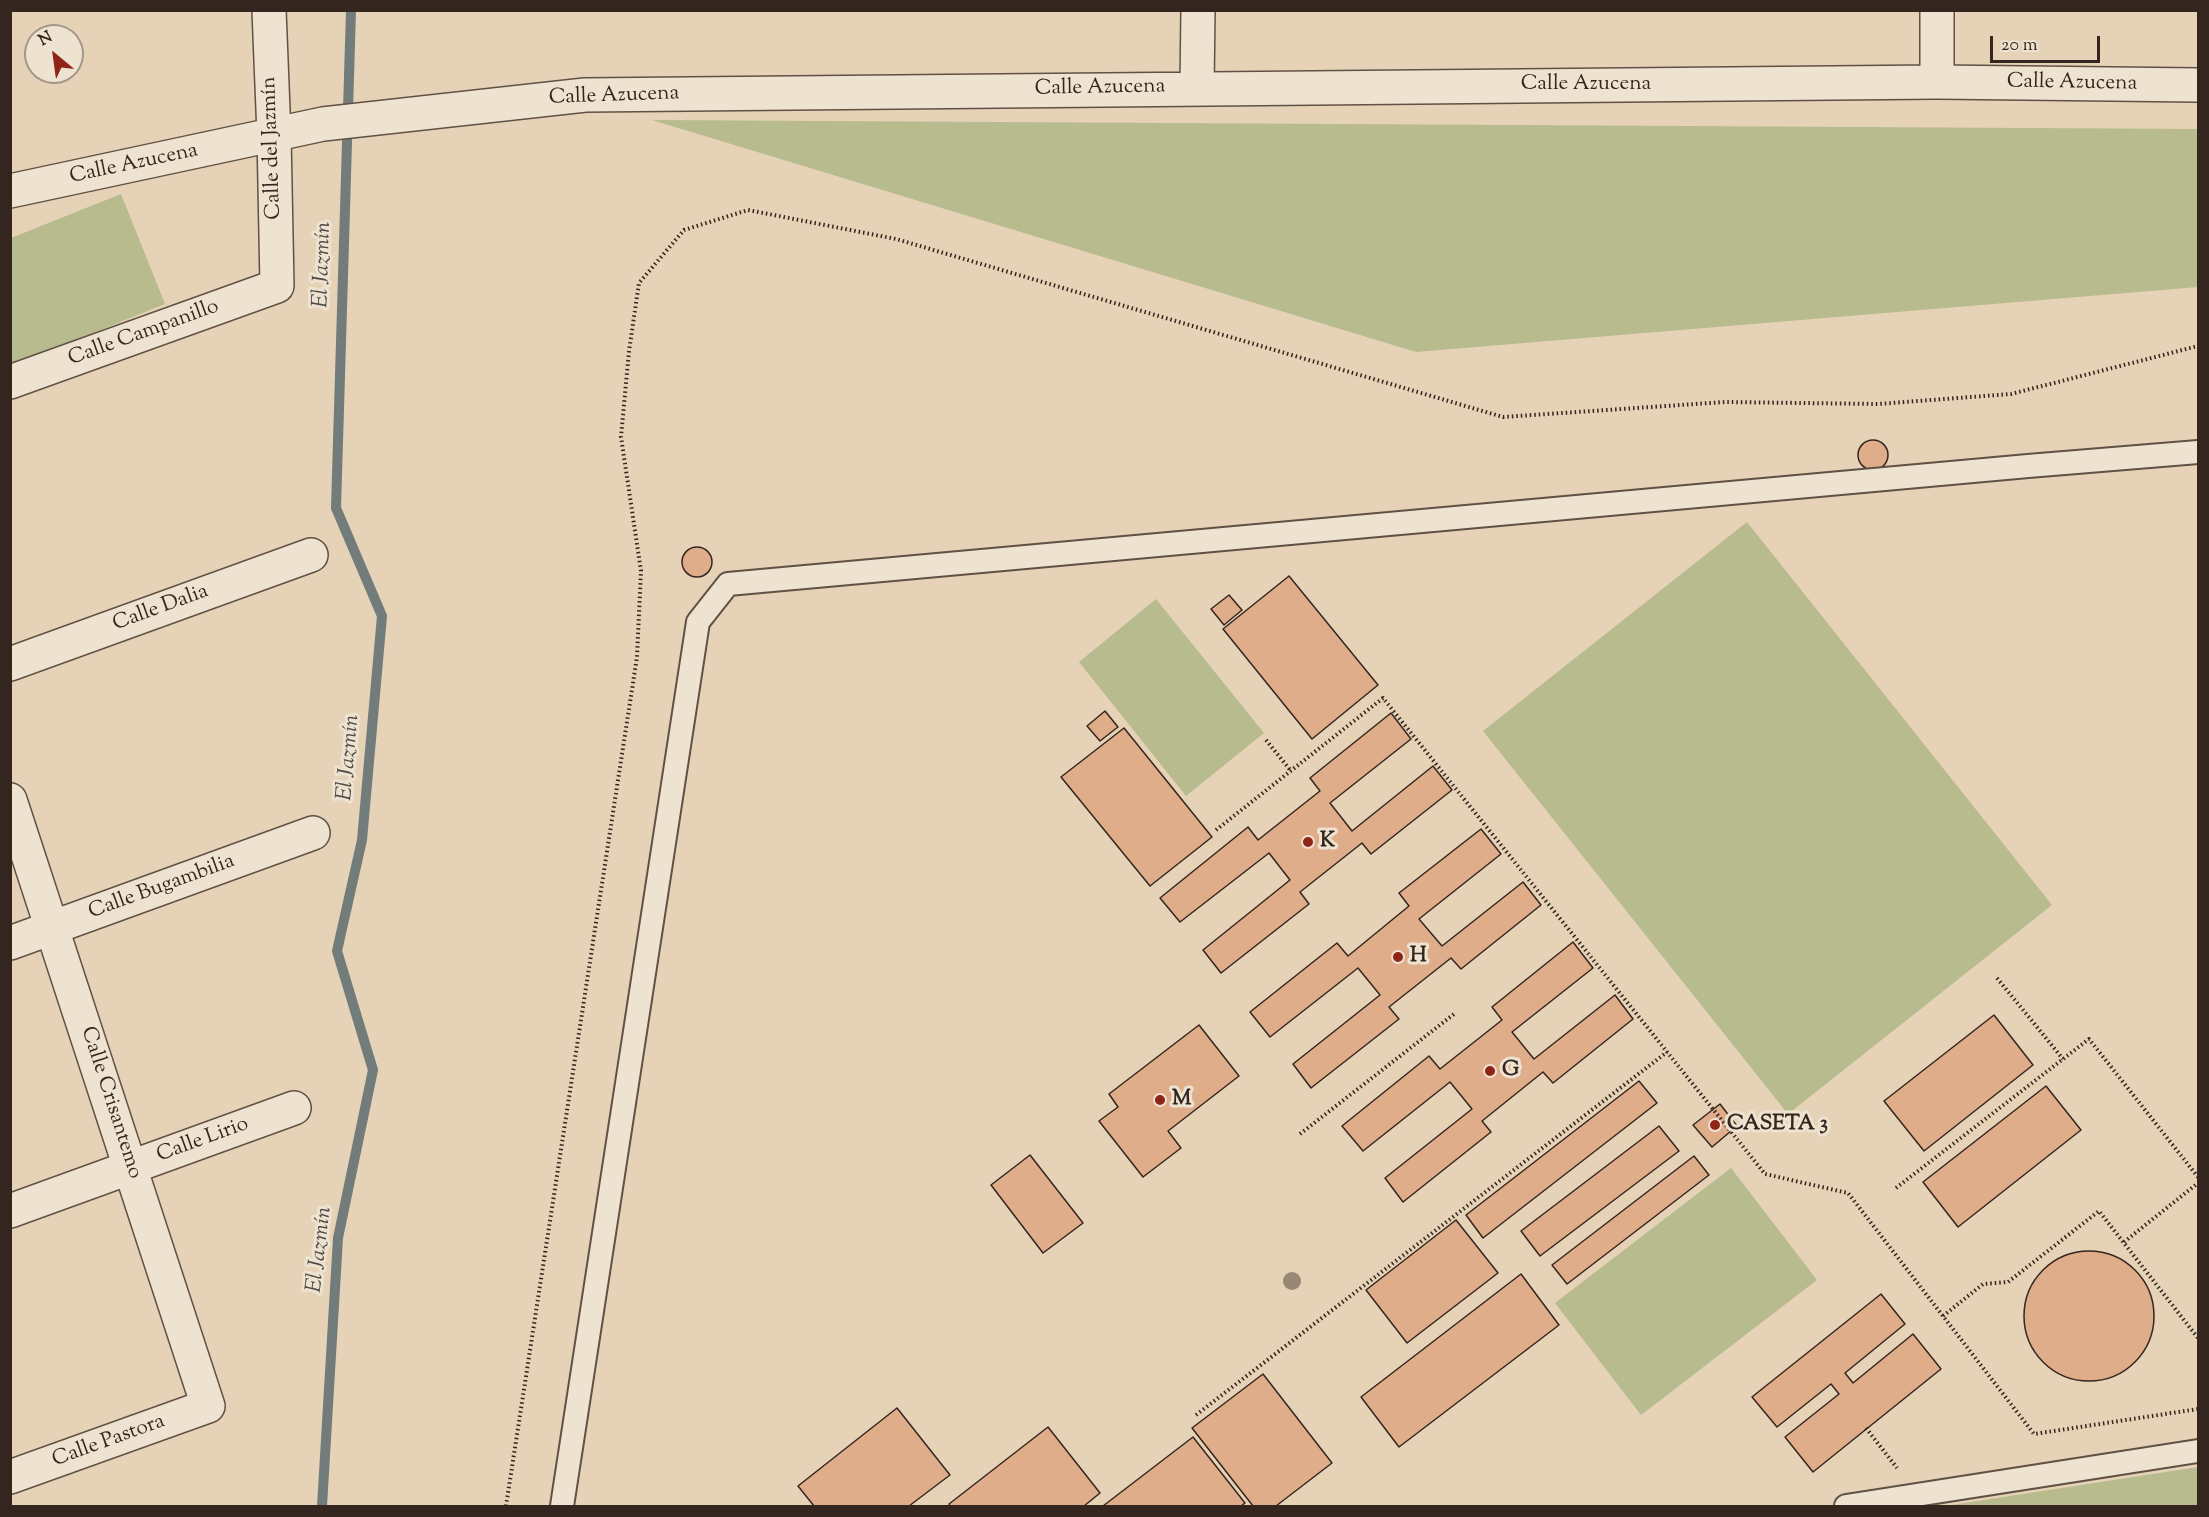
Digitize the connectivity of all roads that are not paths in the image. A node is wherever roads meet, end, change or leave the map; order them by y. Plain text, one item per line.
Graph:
1 (269, 10) edge
2 (1198, 10) edge
3 (1937, 10) edge
4 (1937, 82) junction
5 (2199, 85) edge
6 (1197, 88) junction
7 (274, 135) junction
8 (10, 191) edge
9 (277, 286) joint
10 (10, 382) edge
11 (2199, 452) edge
12 (311, 555) dead end
13 (10, 664) edge
14 (10, 800) edge
15 (313, 834) dead end
16 (52, 927) junction
17 (10, 943) edge
18 (294, 1108) dead end
19 (131, 1167) junction
20 (10, 1211) edge
21 (208, 1406) joint
22 (2199, 1451) edge
23 (10, 1477) edge
24 (562, 1506) edge
25 (1846, 1506) edge

1 - 7 street, Calle del Jazmín
2 - 6 street
3 - 4 street
4 - 5 street, Calle Azucena
4 - 6 street, Calle Azucena
6 - 7 street, Calle Azucena
7 - 8 street, Calle Azucena
7 - 9 street, Calle del Jazmín
9 - 10 street, Calle Campanillo
11 - 24 lane
12 - 13 street, Calle Dalia
14 - 16 street, Calle Crisantemo
15 - 16 street, Calle Bugambilia
16 - 17 street, Calle Bugambilia
16 - 19 street, Calle Crisantemo
18 - 19 street, Calle Lirio
19 - 20 street, Calle Lirio
19 - 21 street, Calle Crisantemo
21 - 23 street, Calle Pastora
22 - 25 lane

